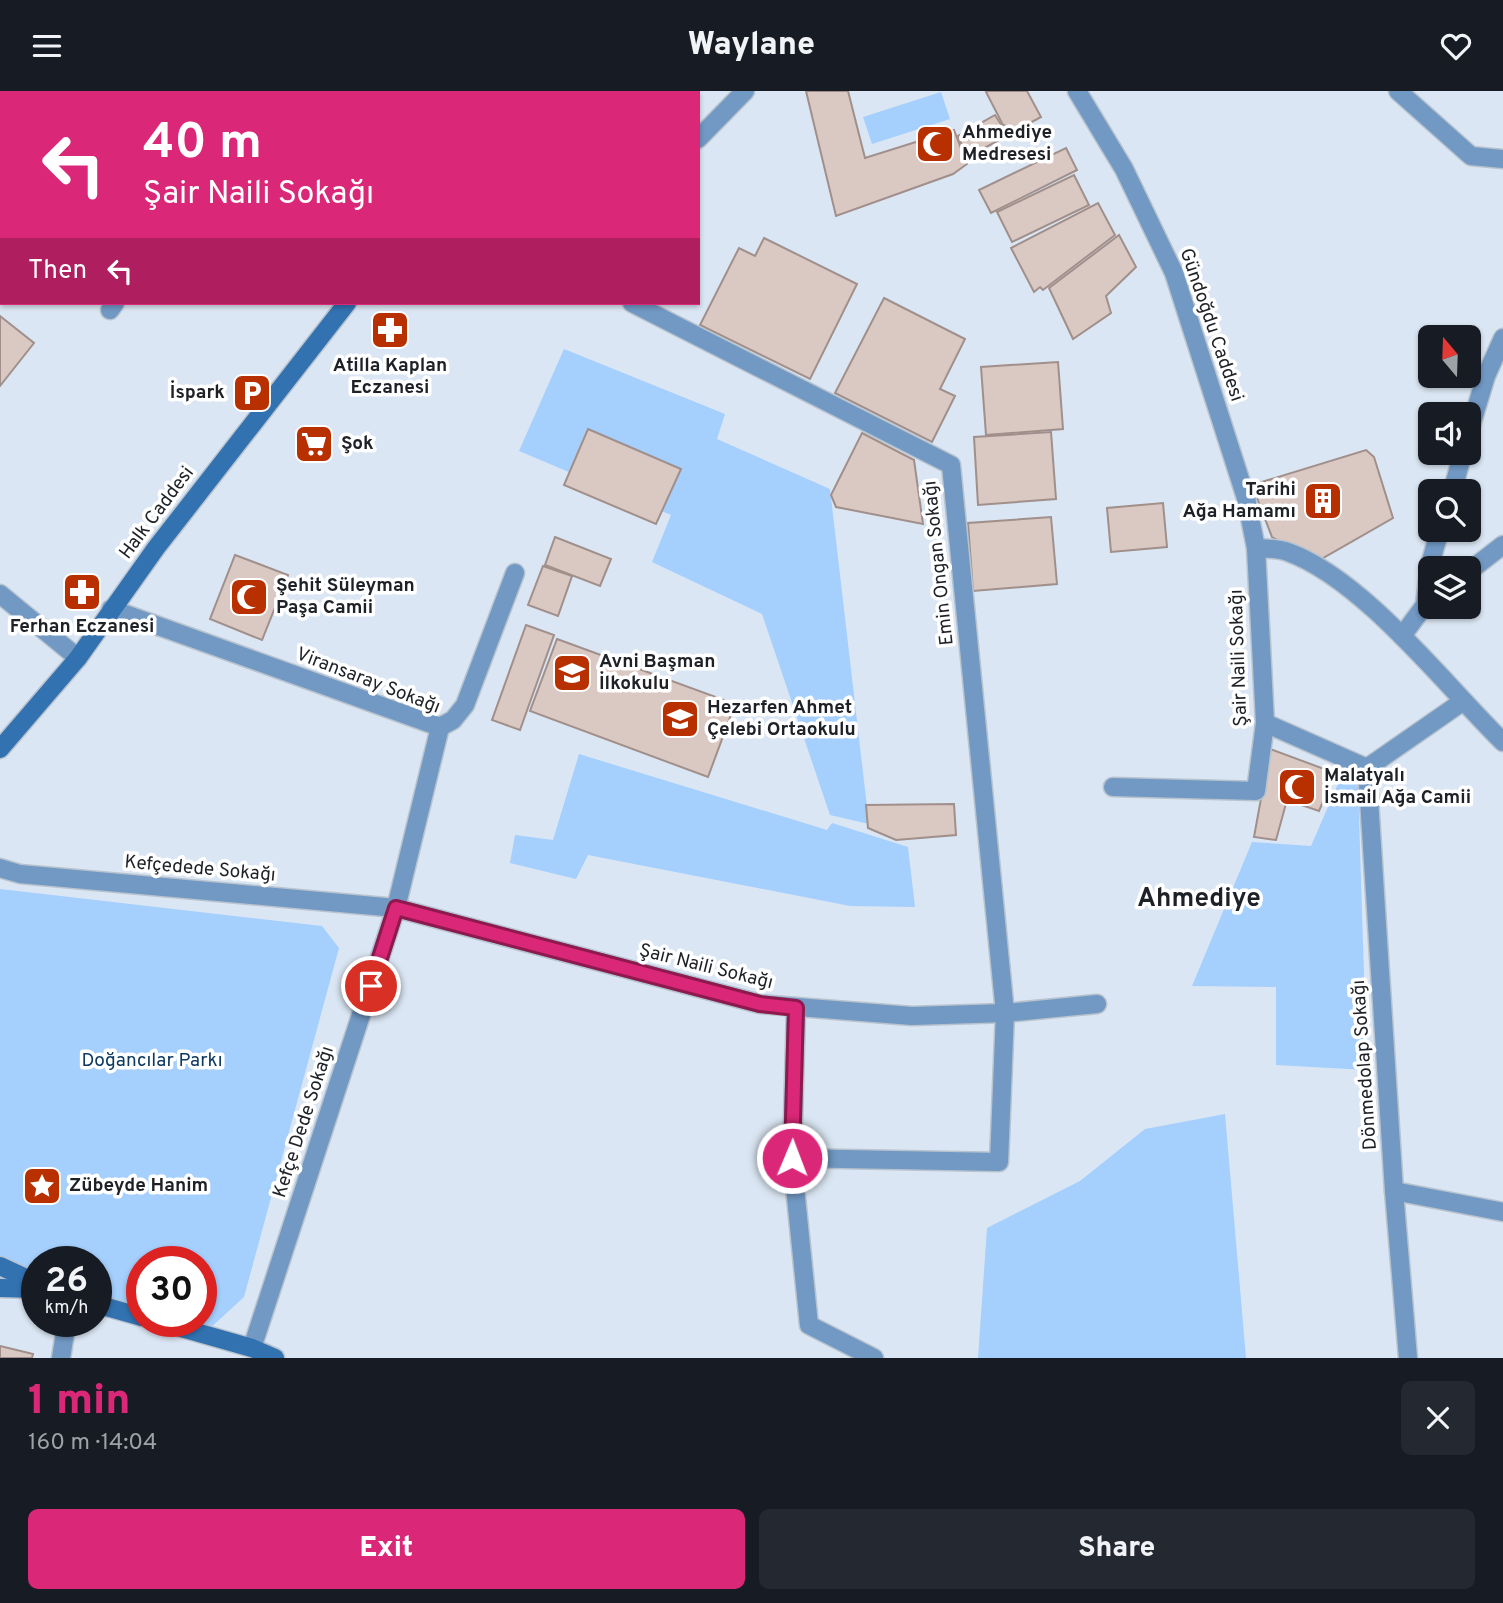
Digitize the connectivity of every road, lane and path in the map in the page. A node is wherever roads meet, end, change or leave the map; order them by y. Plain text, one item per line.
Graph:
1 (745, 91) edge
2 (1077, 91) edge
3 (1398, 91) edge
4 (700, 137) edge
5 (1503, 159) edge
6 (345, 305) edge
7 (636, 305) edge
8 (1503, 338) edge
9 (1478, 402) edge
10 (1503, 545) edge
11 (1256, 548) junction
12 (1481, 562) edge
13 (515, 573) dead end
14 (0, 594) edge
15 (111, 609) junction
16 (1418, 615) edge
17 (1402, 636) junction
18 (78, 658) junction
19 (1462, 702) junction
20 (1265, 723) junction
21 (440, 727) junction
22 (1503, 742) edge
23 (0, 749) edge
24 (1367, 768) junction
25 (1113, 787) dead end
26 (0, 868) edge
27 (396, 908) junction
28 (1097, 1004) dead end
29 (796, 1008) junction
30 (1005, 1013) junction
31 (792, 1158) junction
32 (1394, 1191) junction
33 (1503, 1212) edge
34 (0, 1266) edge
35 (21, 1276) edge
36 (0, 1288) edge
37 (21, 1289) edge
38 (64, 1337) edge
39 (213, 1337) edge
40 (252, 1348) junction
41 (61, 1358) edge
42 (275, 1358) edge
43 (873, 1358) edge
44 (1408, 1358) edge

1 - 4 street
2 - 11 street, Gündoğdu Caddesi
3 - 5 street
6 - 15 main road, Halk Caddesi
7 - 30 street, Emin Ongan Sokağı
8 - 9 street
10 - 12 street
11 - 17 street
11 - 20 street, Şair Naili Sokağı
13 - 21 street
14 - 18 street
15 - 18 main road, Halk Caddesi
15 - 21 street, Viransaray Sokağı
16 - 17 street
17 - 19 street
18 - 23 main road, Halk Caddesi
19 - 22 street
19 - 24 street
20 - 24 street
20 - 25 street, Şair Naili Sokağı
21 - 27 street, Viransaray Sokağı
24 - 32 street, Dönmedolap Sokağı
26 - 27 street, Kefçedede Sokağı
27 - 29 street, Şair Naili Sokağı
27 - 40 street, Kefçe Dede Sokağı
28 - 30 street, Şair Naili Sokağı
29 - 30 street, Şair Naili Sokağı
29 - 31 street
30 - 31 street
31 - 43 street
32 - 33 street
32 - 44 street, Dönmedolap Sokağı
34 - 35 main road
36 - 37 main road
38 - 41 street
39 - 40 main road
40 - 42 main road

